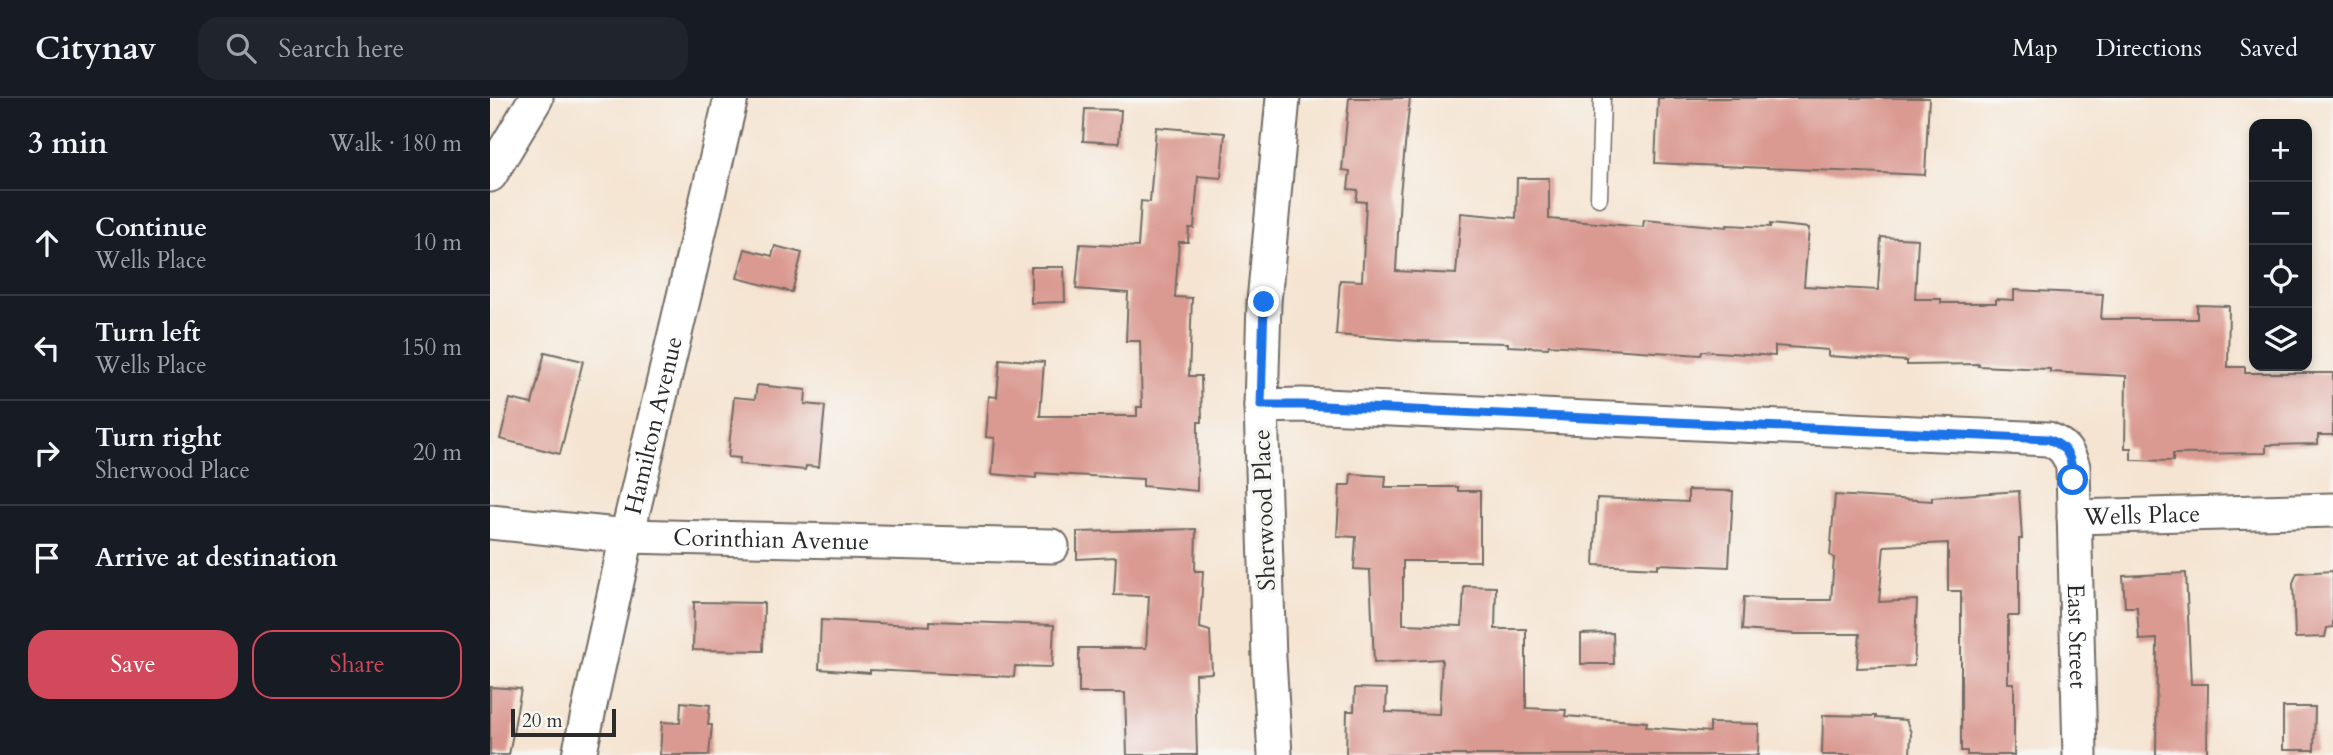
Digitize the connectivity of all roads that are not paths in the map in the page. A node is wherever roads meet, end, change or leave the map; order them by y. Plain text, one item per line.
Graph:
1 (536, 98) edge
2 (731, 98) edge
3 (1283, 98) edge
4 (1602, 98) edge
5 (490, 174) edge
6 (1599, 198) dead end
7 (1261, 405) junction
8 (2333, 510) edge
9 (2074, 517) junction
10 (490, 522) edge
11 (627, 536) junction
12 (1052, 545) dead end
13 (579, 755) edge
14 (1275, 755) edge
15 (2080, 755) edge

1 - 5 street
2 - 11 street, Hamilton Avenue
3 - 7 street, Sherwood Place
4 - 6 lane
7 - 9 street, Wells Place
7 - 14 street, Sherwood Place
8 - 9 street, Wells Place
9 - 15 street, East Street
10 - 11 street, Corinthian Avenue
11 - 12 street, Corinthian Avenue
11 - 13 street, Hamilton Avenue

